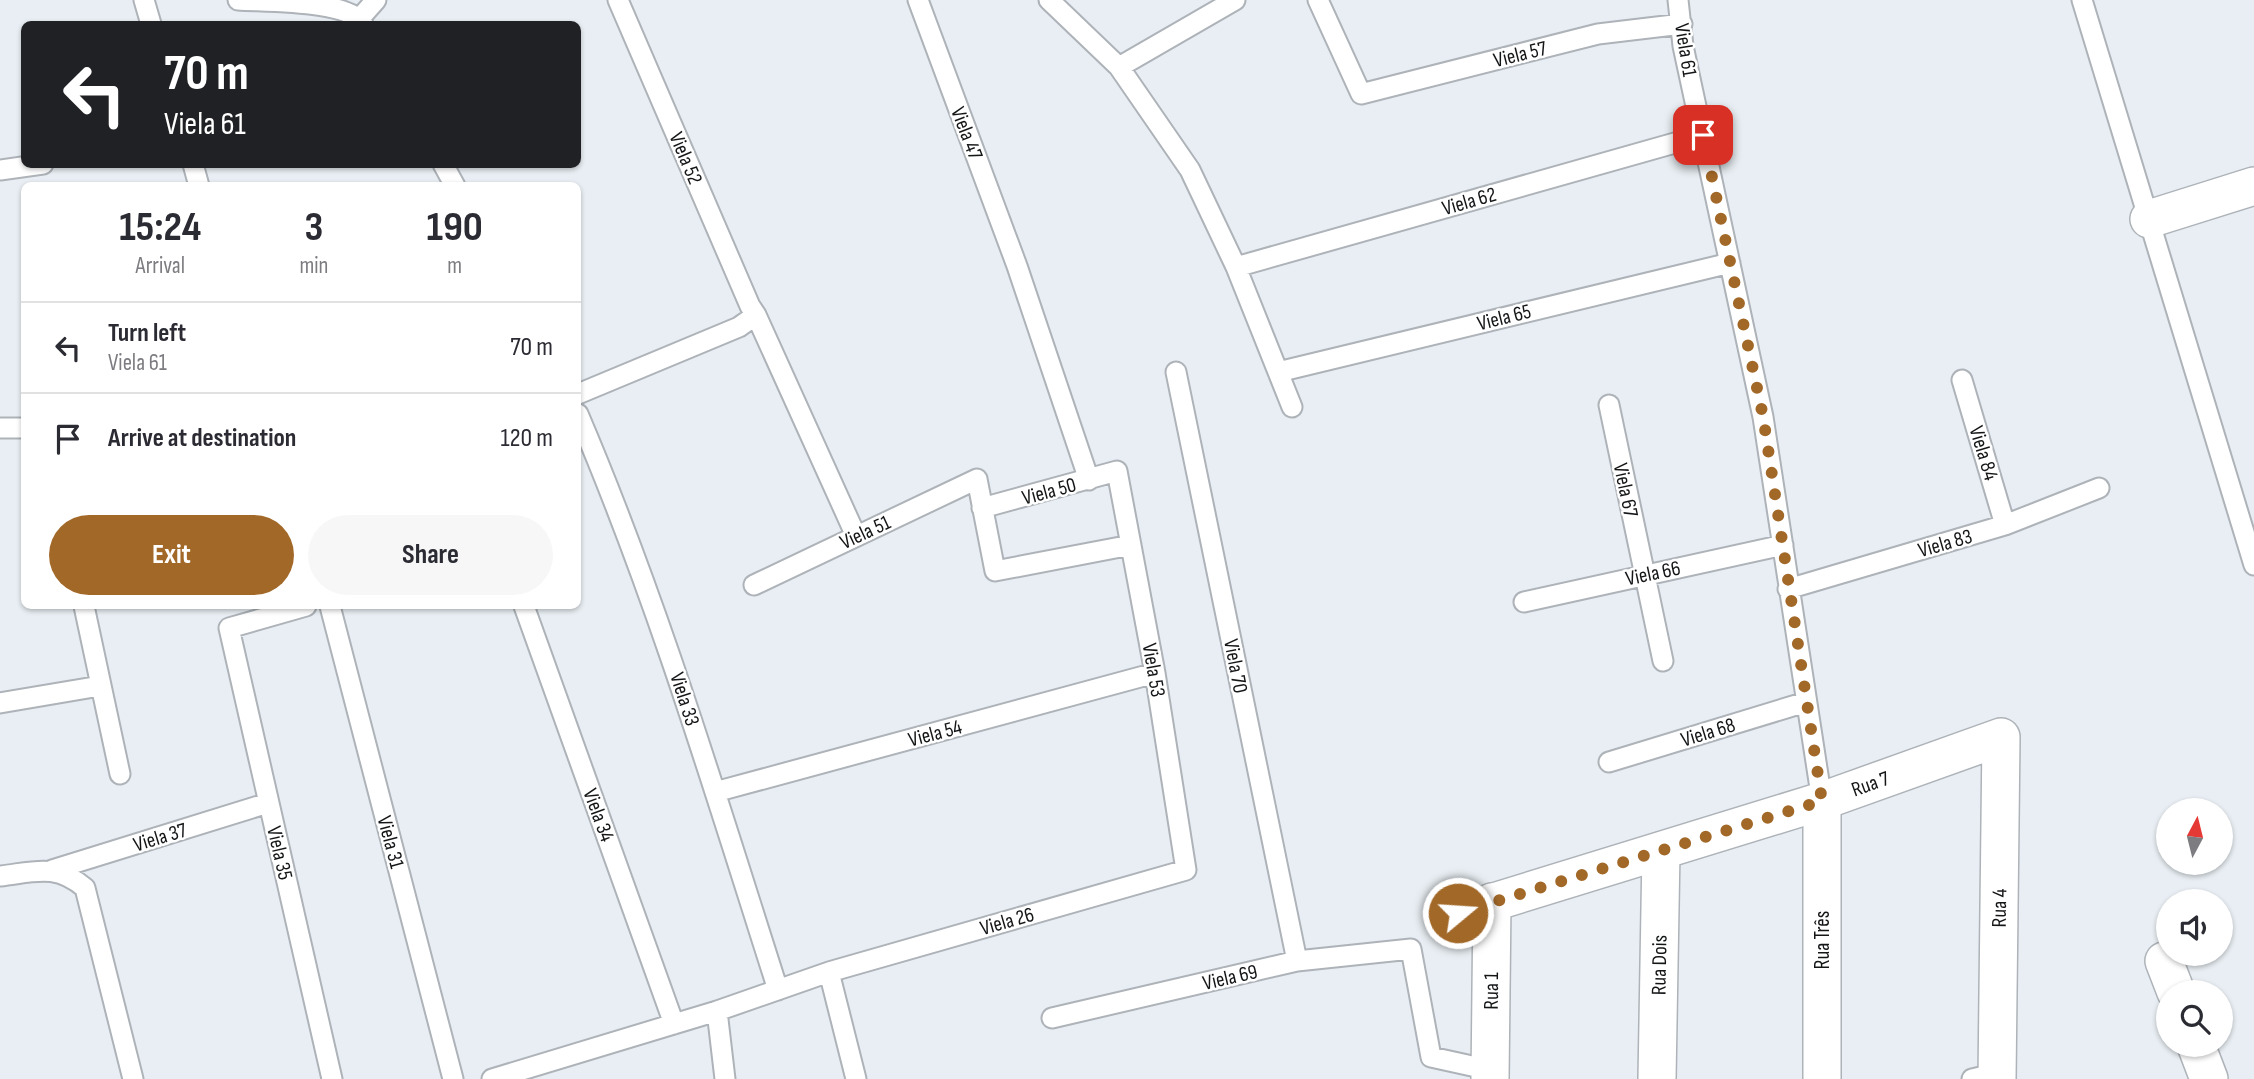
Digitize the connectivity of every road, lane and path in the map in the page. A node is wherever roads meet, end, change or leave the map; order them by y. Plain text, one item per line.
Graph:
1 (144, 0) edge
2 (238, 0) edge
3 (376, 0) edge
4 (618, 0) edge
5 (918, 0) edge
6 (1049, 0) edge
7 (1235, 0) edge
8 (1318, 0) edge
9 (1678, 0) edge
10 (2082, 0) edge
11 (150, 21) edge
12 (361, 21) edge
13 (1682, 24) junction
14 (1119, 67) junction
15 (1703, 135) junction
16 (21, 167) edge
17 (0, 170) edge
18 (2254, 186) edge
19 (2149, 219) junction
20 (1730, 263) junction
21 (1236, 267) junction
22 (756, 315) junction
23 (1176, 372) dead end
24 (1278, 372) junction
25 (1962, 380) dead end
26 (581, 393) edge
27 (1609, 405) dead end
28 (1292, 407) dead end
29 (581, 421) edge
30 (0, 428) edge
31 (21, 428) edge
32 (1116, 471) joint
33 (1089, 480) junction
34 (2099, 488) dead end
35 (982, 509) junction
36 (2005, 525) junction
37 (856, 536) junction
38 (1131, 545) junction
39 (1783, 545) junction
40 (2254, 565) edge
41 (1644, 575) junction
42 (754, 585) dead end
43 (1788, 589) junction
44 (1524, 602) dead end
45 (85, 609) edge
46 (296, 609) edge
47 (331, 609) edge
48 (525, 609) edge
49 (1663, 661) dead end
50 (1155, 673) junction
51 (100, 686) junction
52 (1806, 702) junction
53 (0, 703) edge
54 (2001, 737) joint
55 (1609, 762) dead end
56 (120, 774) dead end
57 (715, 792) junction
58 (1822, 801) junction
59 (268, 803) junction
60 (1661, 852) junction
61 (51, 870) junction
62 (1186, 870) joint
63 (0, 876) edge
64 (1475, 908) joint
65 (1297, 961) junction
66 (832, 981) junction
67 (778, 989) junction
68 (716, 1011) junction
69 (1052, 1018) dead end
70 (674, 1024) junction
71 (2201, 1057) edge
72 (1490, 1074) edge
73 (519, 1076) edge
74 (1989, 1077) edge
75 (132, 1079) edge
76 (332, 1079) edge
77 (453, 1079) edge
78 (492, 1079) edge
79 (725, 1079) edge
80 (856, 1079) edge
81 (1657, 1079) edge
82 (1822, 1079) edge
83 (2209, 1079) edge

1 - 11 lane
2 - 12 lane
3 - 12 lane
4 - 22 lane, Viela 52
5 - 33 lane, Viela 47
6 - 14 lane
7 - 14 lane
8 - 13 lane, Viela 57
9 - 13 lane, Viela 61
10 - 19 lane
13 - 15 lane, Viela 61
14 - 21 lane
15 - 20 lane, Viela 61
15 - 21 lane, Viela 62
16 - 17 lane
18 - 19 street
19 - 40 lane
20 - 24 lane, Viela 65
20 - 39 lane, Viela 61
21 - 24 lane
22 - 26 lane
22 - 37 lane, Viela 52
23 - 65 lane, Viela 70
24 - 28 lane
25 - 36 lane, Viela 84
27 - 41 lane, Viela 67
29 - 57 lane, Viela 33
30 - 31 lane
32 - 33 lane, Viela 50
32 - 38 lane, Viela 53
33 - 35 lane, Viela 50
34 - 36 lane, Viela 83
35 - 37 lane, Viela 51
35 - 38 lane
36 - 43 lane, Viela 83
37 - 42 lane, Viela 51
38 - 50 lane, Viela 53
39 - 41 lane, Viela 66
39 - 43 lane, Viela 61
41 - 44 lane, Viela 66
41 - 49 lane, Viela 67
43 - 52 lane, Viela 61
45 - 51 lane
46 - 59 lane, Viela 35
47 - 77 lane, Viela 31
48 - 70 lane, Viela 34
50 - 57 lane, Viela 54
50 - 62 lane, Viela 53
51 - 53 lane
51 - 56 lane
52 - 55 lane, Viela 68
52 - 58 lane, Viela 61
54 - 58 street, Rua 7
54 - 74 street, Rua 4
57 - 67 lane, Viela 33
58 - 60 street, Rua 7
58 - 82 street, Rua Três
59 - 61 lane, Viela 37
59 - 76 lane, Viela 35
60 - 64 street, Rua 7
60 - 81 street, Rua Dois
61 - 63 lane
61 - 75 lane
62 - 66 lane, Viela 26
64 - 72 street, Rua 1
65 - 69 lane, Viela 69
65 - 72 lane, Viela 69
66 - 67 lane, Viela 26
66 - 80 lane
67 - 68 lane, Viela 26
68 - 70 lane, Viela 26
68 - 79 lane
70 - 73 lane, Viela 26
71 - 83 street
73 - 78 lane, Viela 26

